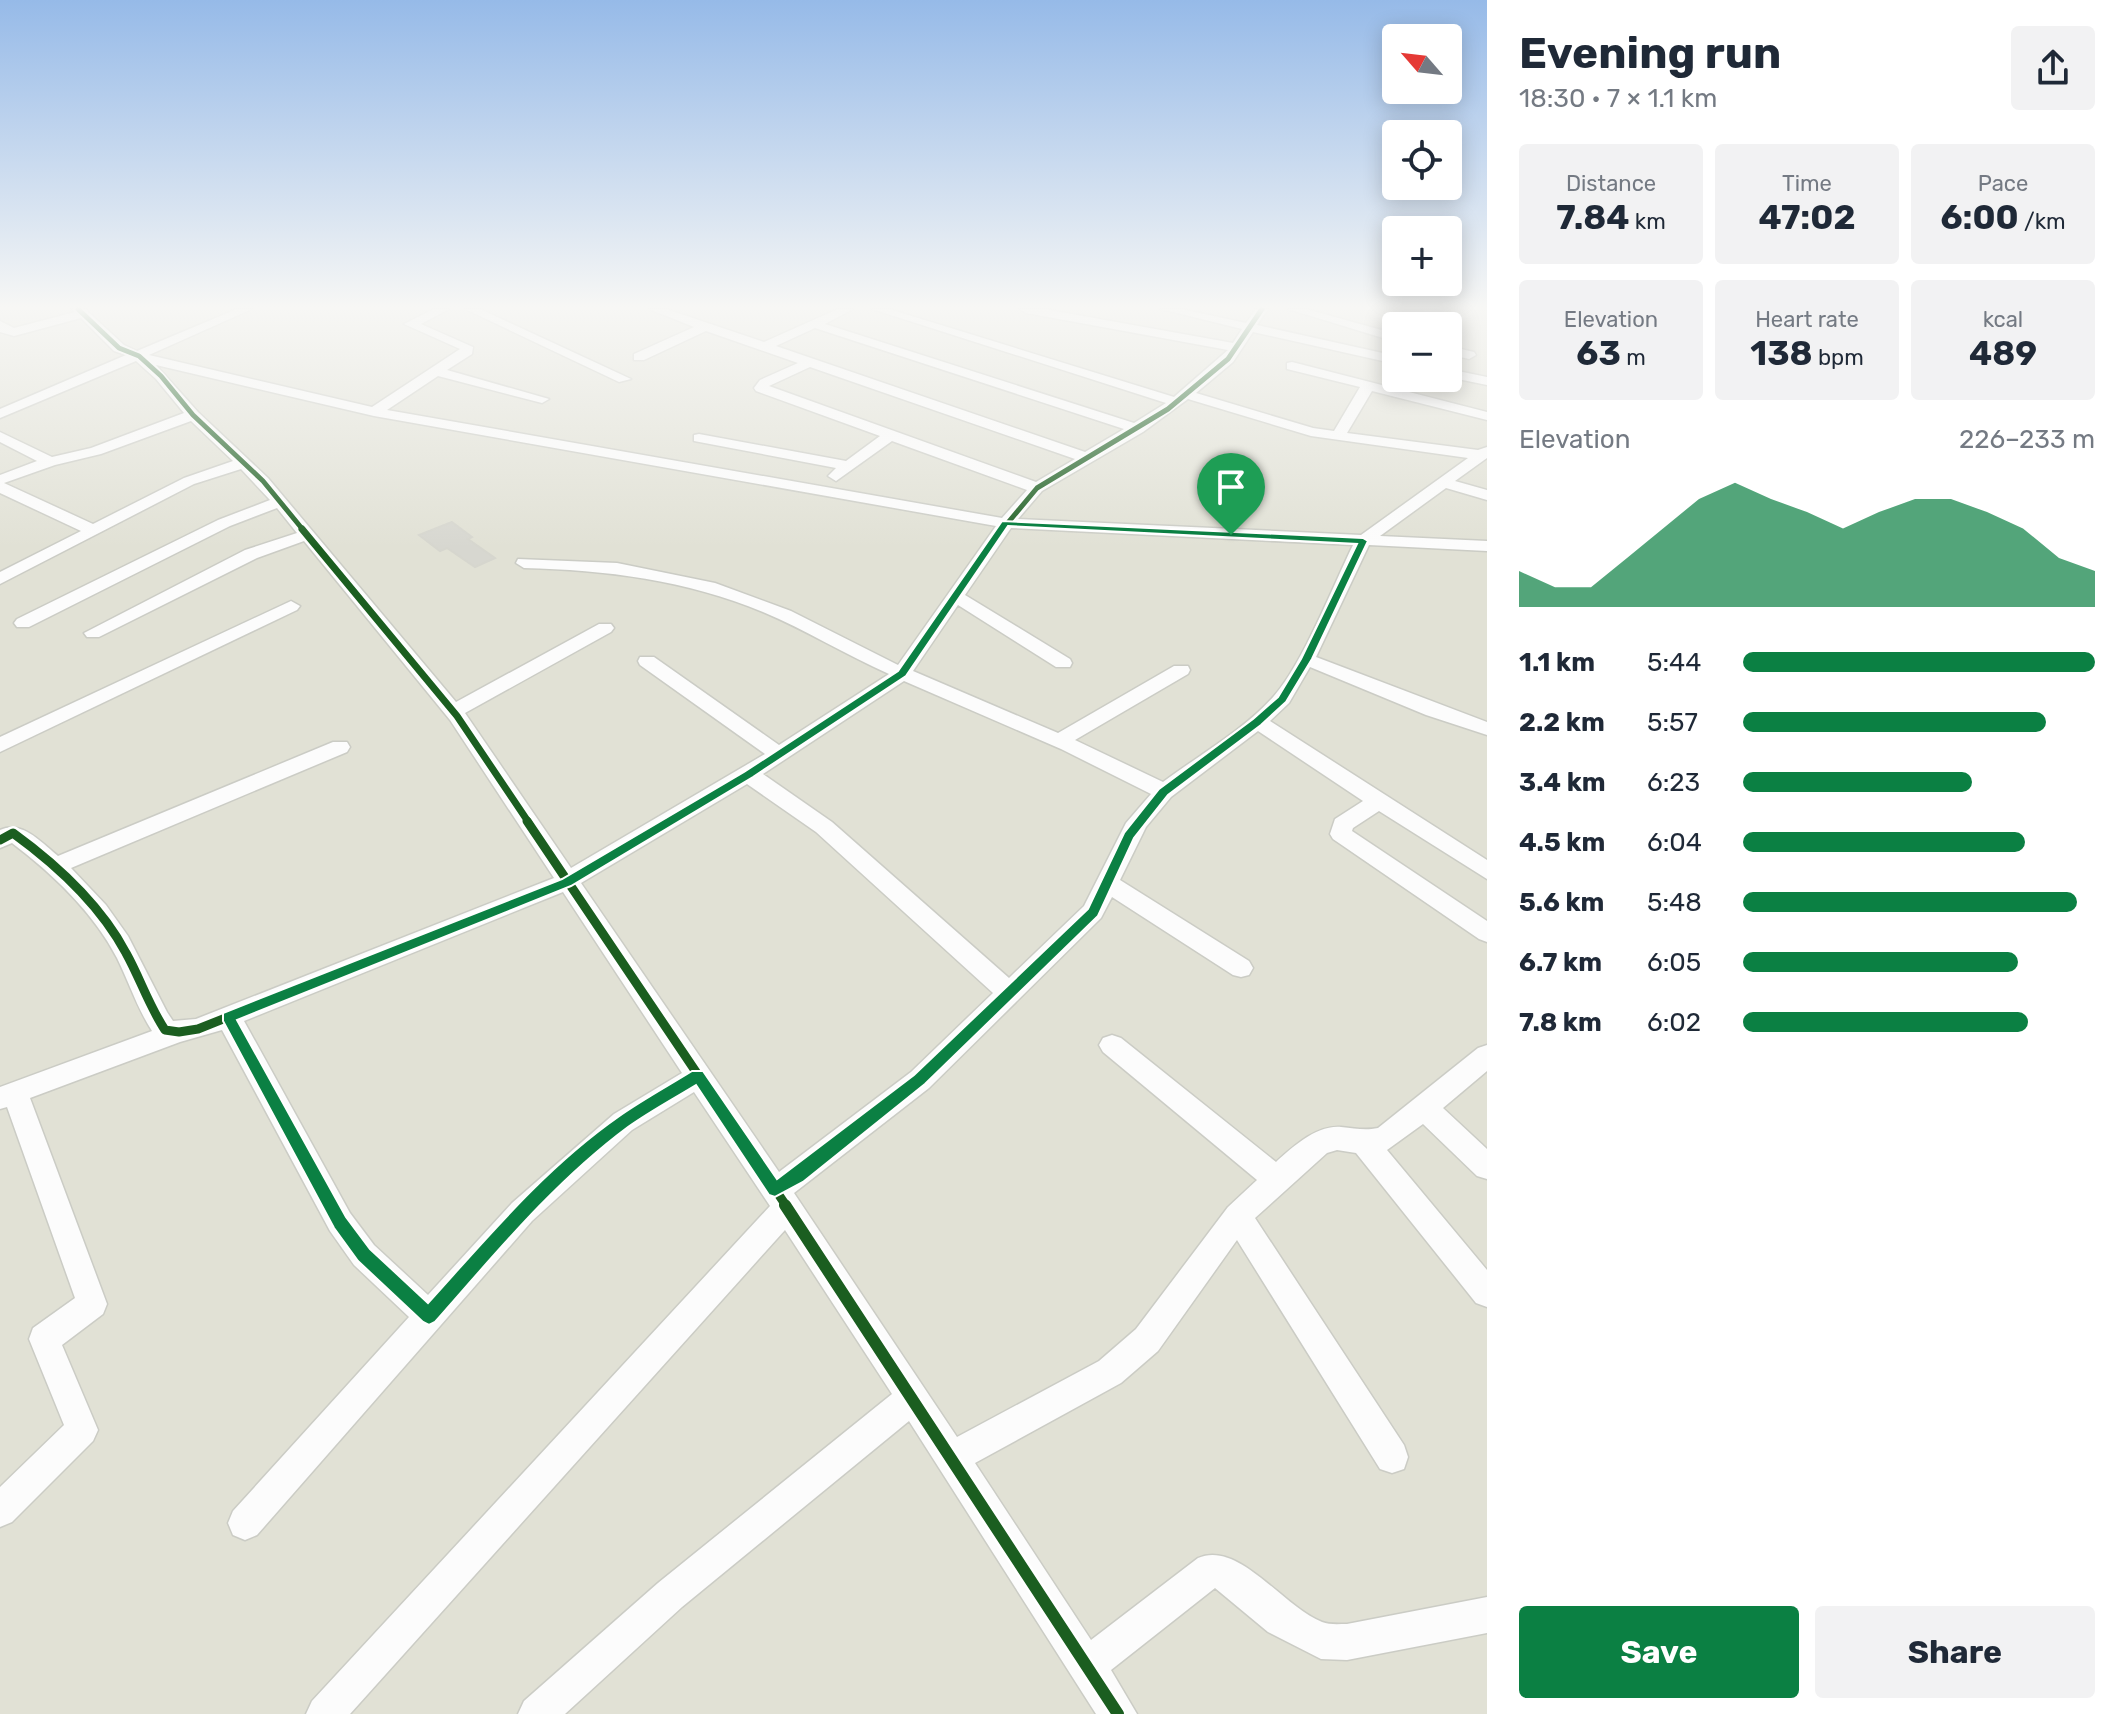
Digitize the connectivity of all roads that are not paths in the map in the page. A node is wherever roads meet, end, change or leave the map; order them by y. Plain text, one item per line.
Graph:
1 (56, 389) edge
2 (172, 389) edge
3 (269, 389) edge
4 (411, 389) edge
5 (504, 389) edge
6 (764, 389) edge
7 (891, 389) edge
8 (1015, 389) edge
9 (1150, 389) edge
10 (1192, 389) edge
11 (1366, 389) edge
12 (1383, 389) edge
13 (1181, 398) junction
14 (542, 399) dead end
15 (374, 412) junction
16 (0, 414) edge
17 (193, 415) junction
18 (1487, 416) edge
19 (1138, 429) junction
20 (0, 436) edge
21 (889, 436) junction
22 (1338, 436) junction
23 (699, 438) dead end
24 (1483, 453) edge
25 (1087, 458) junction
26 (50, 462) junction
27 (243, 463) junction
28 (847, 466) junction
29 (0, 480) edge
30 (1442, 482) junction
31 (0, 487) edge
32 (1037, 488) junction
33 (819, 493) junction
34 (1487, 495) edge
35 (279, 502) junction
36 (1006, 523) junction
37 (94, 531) junction
38 (307, 535) junction
39 (1363, 541) junction
40 (1487, 546) edge
41 (524, 563) dead end
42 (0, 579) edge
43 (955, 596) junction
44 (291, 606) dead end
45 (23, 623) dead end
46 (605, 628) dead end
47 (93, 633) dead end
48 (1306, 659) junction
49 (647, 661) dead end
50 (1063, 663) dead end
51 (1181, 670) dead end
52 (902, 673) junction
53 (453, 711) junction
54 (1257, 722) junction
55 (1487, 729) edge
56 (1061, 740) junction
57 (0, 745) edge
58 (340, 747) dead end
59 (779, 754) junction
60 (748, 774) junction
61 (1164, 792) junction
62 (1378, 801) junction
63 (4, 834) edge
64 (57, 865) junction
65 (1487, 871) edge
66 (566, 882) junction
67 (1108, 884) junction
68 (1487, 933) edge
69 (1241, 968) dead end
70 (1009, 993) junction
71 (228, 1017) junction
72 (179, 1032) junction
73 (1112, 1045) dead end
74 (1487, 1056) edge
75 (698, 1076) junction
76 (8, 1095) edge
77 (1425, 1108) junction
78 (1364, 1143) junction
79 (1487, 1167) edge
80 (1276, 1179) junction
81 (781, 1199) junction
82 (1238, 1216) junction
83 (1487, 1293) edge
84 (429, 1316) junction
85 (912, 1398) junction
86 (1392, 1457) dead end
87 (952, 1458) junction
88 (0, 1510) edge
89 (245, 1523) dead end
90 (1487, 1615) edge
91 (1087, 1666) junction
92 (325, 1714) edge
93 (537, 1714) edge
94 (1118, 1714) edge

1 - 16 street
2 - 17 street
3 - 15 street
4 - 15 street
5 - 14 street
6 - 21 street
7 - 25 street
8 - 19 street
9 - 13 street
10 - 13 street
11 - 22 street
12 - 18 street
13 - 19 street
13 - 22 street
15 - 33 street
17 - 26 street
17 - 27 street
19 - 25 street
20 - 26 street
21 - 28 street
21 - 32 street
22 - 24 street
23 - 28 street
24 - 30 street
25 - 32 street
26 - 29 street
27 - 35 street
27 - 37 street
28 - 33 street
30 - 34 street
30 - 39 street
31 - 37 street
32 - 36 street
33 - 36 street
35 - 38 street
35 - 45 street
36 - 39 street
36 - 43 street
37 - 42 street
38 - 47 street
38 - 53 street
39 - 40 street
39 - 48 street
41 - 52 street
43 - 50 street
43 - 52 street
44 - 57 street
46 - 53 street
48 - 54 street
48 - 55 street
49 - 59 street
51 - 56 street
52 - 56 street
52 - 59 street
53 - 66 street
54 - 61 street
54 - 62 street
56 - 61 street
58 - 64 street
59 - 60 street
60 - 66 street
60 - 70 street
61 - 67 street
62 - 65 street
62 - 68 street
63 - 64 street
64 - 72 street
66 - 71 street
66 - 75 street
67 - 69 street
67 - 70 street
70 - 81 street
71 - 72 street
71 - 84 street
72 - 76 street
73 - 80 street
74 - 77 street
75 - 81 street
75 - 84 street
76 - 88 street
77 - 78 street
77 - 79 street
78 - 80 street
78 - 83 street
80 - 82 street
81 - 85 street
81 - 92 street
82 - 86 street
82 - 87 street
84 - 89 street
85 - 87 street
85 - 93 street
87 - 91 street
90 - 91 street
91 - 94 street

